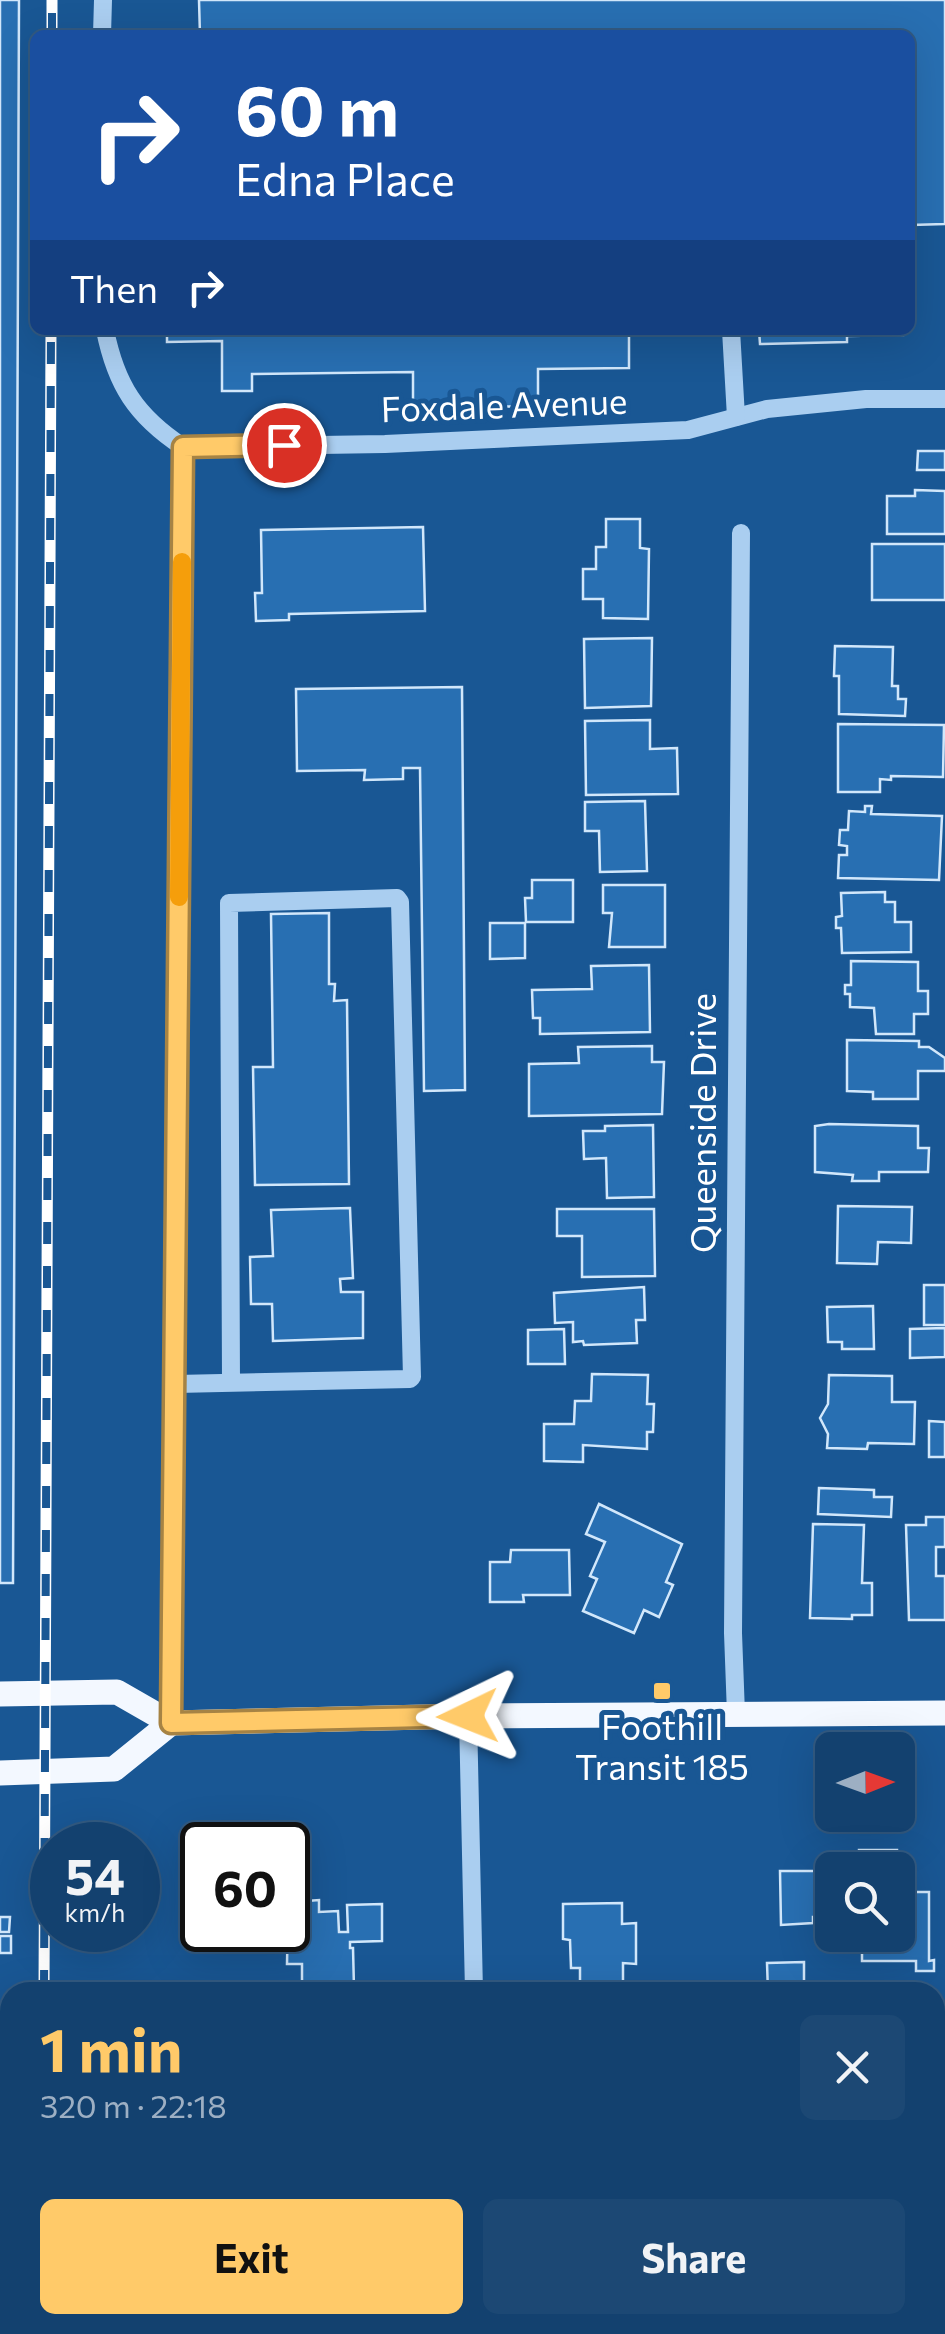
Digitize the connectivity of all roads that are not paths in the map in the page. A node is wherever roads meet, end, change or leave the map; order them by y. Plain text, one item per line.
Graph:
1 (103, 0) edge
2 (102, 30) edge
3 (106, 335) edge
4 (731, 335) edge
5 (945, 399) edge
6 (736, 417) junction
7 (183, 447) junction
8 (741, 533) dead end
9 (231, 1382) junction
10 (176, 1384) junction
11 (0, 1694) edge
12 (945, 1713) edge
13 (736, 1714) junction
14 (468, 1716) junction
15 (171, 1723) junction
16 (0, 1772) edge
17 (474, 1982) edge

1 - 2 street
3 - 7 street
4 - 6 street
5 - 6 street, Foxdale Avenue
6 - 7 street, Foxdale Avenue
7 - 10 street
8 - 13 street, Queenside Drive
9 - 9 street
9 - 10 street
10 - 15 street
11 - 15 main road
12 - 13 main road
13 - 14 main road
14 - 15 main road
14 - 17 street
15 - 16 main road

